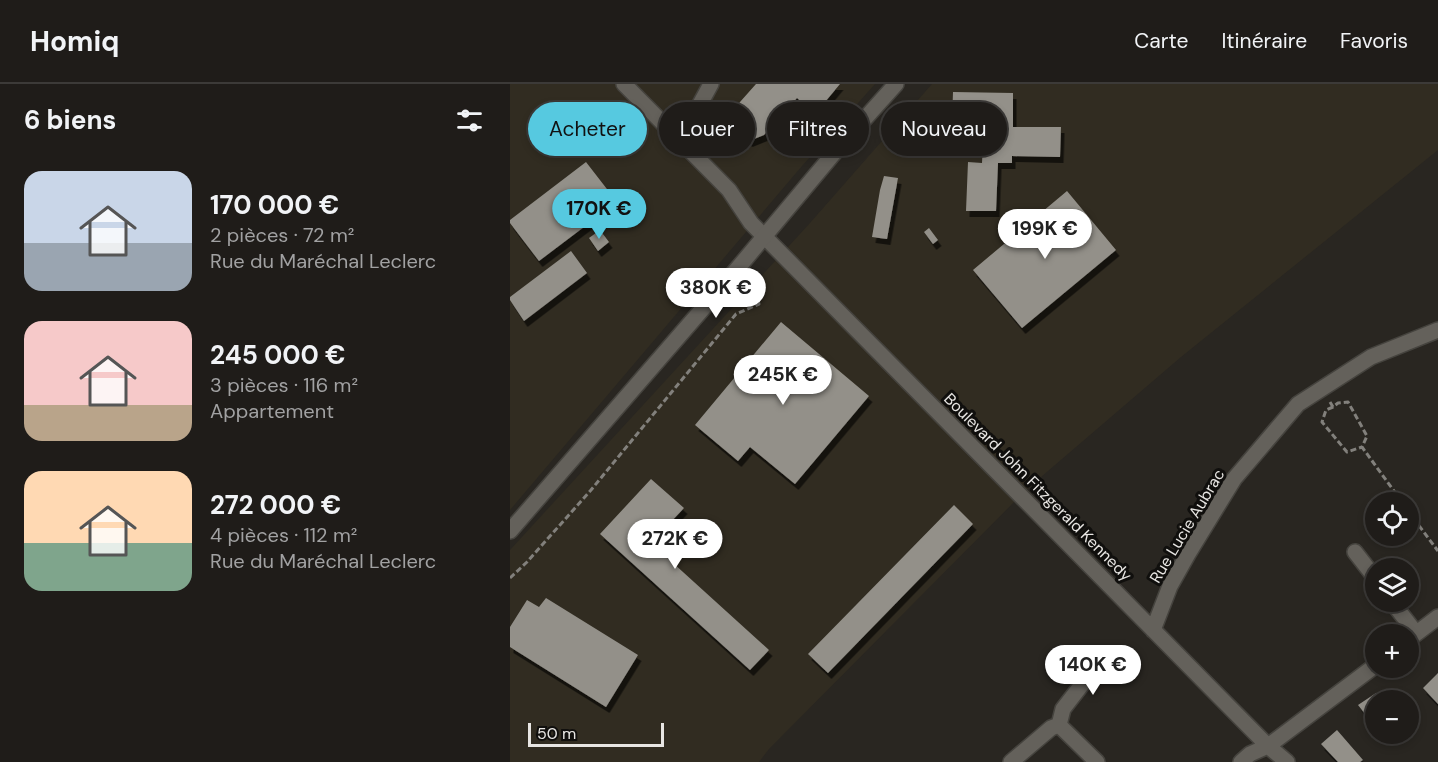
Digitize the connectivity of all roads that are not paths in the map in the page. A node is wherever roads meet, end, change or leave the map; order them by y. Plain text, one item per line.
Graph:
1 (624, 84) edge
2 (711, 84) edge
3 (896, 84) edge
4 (701, 102) edge
5 (765, 237) junction
6 (1438, 330) edge
7 (510, 531) edge
8 (1355, 552) dead end
9 (1365, 565) edge
10 (1404, 612) edge
11 (1153, 630) junction
12 (1426, 630) edge
13 (1104, 656) dead end
14 (1365, 673) edge
15 (1059, 725) junction
16 (1268, 746) junction
17 (1011, 762) edge
18 (1096, 762) edge
19 (1240, 762) edge
20 (1287, 762) edge

1 - 5 street, Boulevard John Fitzgerald Kennedy
2 - 4 street
3 - 5 street
5 - 7 street
5 - 11 street, Boulevard John Fitzgerald Kennedy
6 - 11 street, Rue Lucie Aubrac
8 - 9 street
10 - 12 street
11 - 16 street, Boulevard John Fitzgerald Kennedy
13 - 15 street
14 - 16 street
15 - 17 street
15 - 18 street
16 - 19 street
16 - 20 street, Boulevard John Fitzgerald Kennedy

